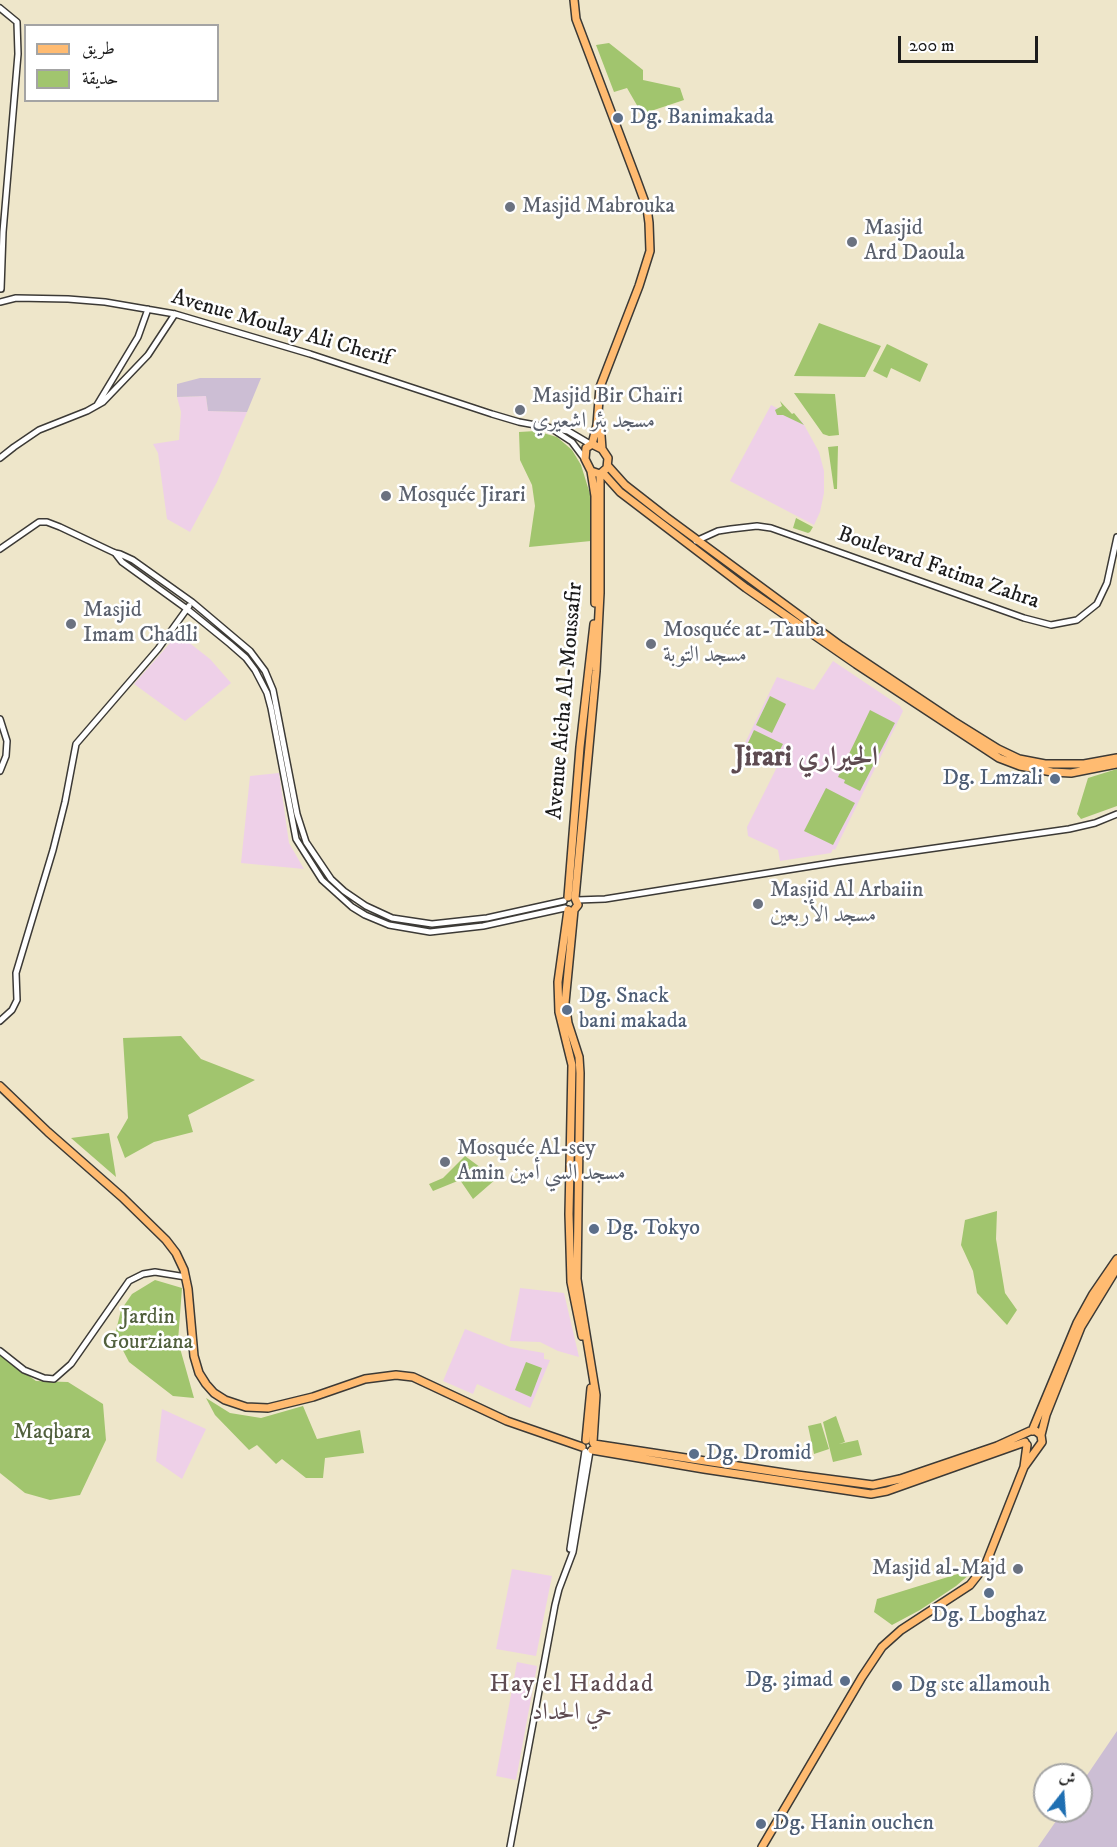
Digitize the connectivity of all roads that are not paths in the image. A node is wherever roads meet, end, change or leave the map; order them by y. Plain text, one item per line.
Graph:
1 (574, 0) edge
2 (1, 11) edge
3 (0, 289) edge
4 (8, 294) junction
5 (0, 302) edge
6 (148, 309) junction
7 (175, 314) junction
8 (98, 405) junction
9 (598, 412) junction
10 (539, 425) junction
11 (591, 444) junction
12 (602, 449) junction
13 (0, 458) edge
14 (585, 459) junction
15 (591, 471) junction
16 (604, 471) junction
17 (614, 487) junction
18 (601, 495) junction
19 (1117, 537) edge
20 (694, 544) junction
21 (0, 549) edge
22 (115, 554) junction
23 (192, 602) junction
24 (188, 609) junction
25 (0, 719) edge
26 (1117, 758) edge
27 (1117, 764) edge
28 (0, 771) edge
29 (1117, 814) edge
30 (571, 904) junction
31 (0, 1022) edge
32 (0, 1086) edge
33 (1117, 1258) edge
34 (1117, 1268) edge
35 (186, 1277) junction
36 (0, 1351) edge
37 (1030, 1432) junction
38 (1041, 1435) junction
39 (1026, 1444) junction
40 (588, 1446) junction
41 (1038, 1447) junction
42 (693, 1463) junction
43 (1024, 1467) junction
44 (510, 1847) edge
45 (762, 1847) edge

1 - 9 main road
2 - 3 street
3 - 4 street
4 - 5 street
4 - 6 street, Avenue Moulay Ali Cherif
6 - 7 street, Avenue Moulay Ali Cherif
6 - 8 street
7 - 8 street
7 - 10 street, Avenue Moulay Ali Cherif
8 - 13 street
9 - 11 main road
9 - 12 main road
10 - 11 street, Avenue Moulay Ali Cherif
10 - 14 street, Avenue Moulay Ali Cherif
11 - 12 main road
11 - 14 main road
12 - 16 main road
14 - 15 main road
15 - 16 main road
15 - 30 main road, Avenue Aicha Al-Moussafir
16 - 17 main road
16 - 18 main road, Avenue Aicha Al-Moussafir
16 - 20 main road
17 - 18 main road
17 - 20 main road
18 - 30 main road, Avenue Aicha Al-Moussafir
19 - 20 street, Boulevard Fatima Zahra
20 - 26 main road
20 - 27 main road
21 - 22 street
22 - 23 street
22 - 24 street
23 - 24 street
23 - 30 street
24 - 30 street
24 - 31 street
25 - 28 street
29 - 30 street
30 - 40 main road, Avenue Aicha Al-Moussafir
32 - 35 main road
33 - 37 main road
34 - 38 main road
35 - 36 street
35 - 40 main road
37 - 38 main road
37 - 39 main road
37 - 42 main road
38 - 41 main road
39 - 41 main road
39 - 42 main road
39 - 43 main road
40 - 42 main road
40 - 44 street, Avenue Aicha Al-Moussafir
41 - 43 main road
43 - 45 main road

